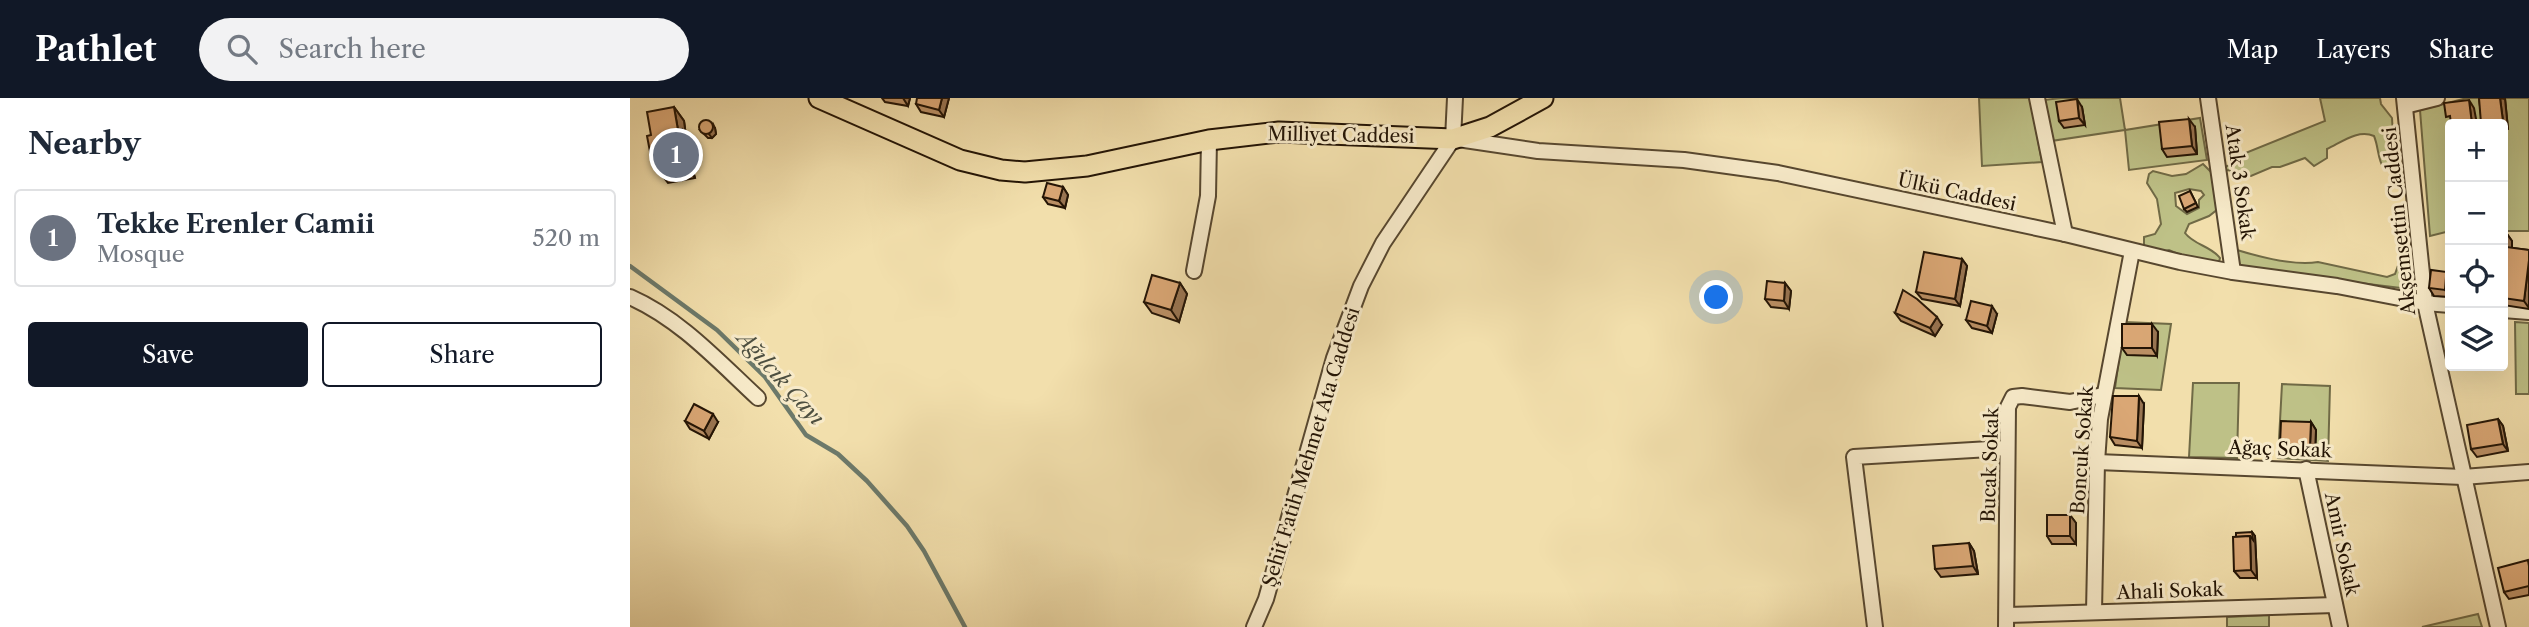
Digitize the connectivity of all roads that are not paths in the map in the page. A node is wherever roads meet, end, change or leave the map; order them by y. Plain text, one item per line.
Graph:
1 (819, 98) edge
2 (1455, 98) edge
3 (1543, 98) edge
4 (2037, 98) edge
5 (2208, 98) edge
6 (2437, 98) edge
7 (2405, 102) edge
8 (1453, 139) junction
9 (1209, 140) junction
10 (2065, 234) junction
11 (2132, 251) junction
12 (1194, 271) dead end
13 (2233, 272) junction
14 (630, 297) edge
15 (2425, 303) junction
16 (2445, 305) edge
17 (2508, 310) edge
18 (2529, 312) edge
19 (2103, 395) junction
20 (758, 398) dead end
21 (2007, 448) junction
22 (2097, 462) junction
23 (2306, 470) junction
24 (2529, 472) edge
25 (2463, 477) junction
26 (2335, 605) junction
27 (2094, 612) junction
28 (2006, 621) edge
29 (1254, 627) edge
30 (1875, 627) edge
31 (2340, 627) edge
32 (2498, 627) edge

1 - 9 main road, Milliyet Caddesi
2 - 8 street
3 - 8 main road
4 - 10 street
5 - 13 street, Atak 3 Sokak
6 - 7 street
7 - 15 street, Akşemsettin Caddesi
8 - 9 main road, Milliyet Caddesi
8 - 10 street, Ülkü Caddesi
8 - 29 street, Şehit Fatih Mehmet Ata Caddesi
9 - 12 street
10 - 11 street, Ülkü Caddesi
11 - 13 street, Ülkü Caddesi
11 - 19 street, Boncuk Sokak
13 - 15 street, Ülkü Caddesi
14 - 20 street
15 - 16 street, Ülkü Caddesi
15 - 25 street, Akşemsettin Caddesi
17 - 18 street
19 - 21 street, Bucak Sokak
19 - 22 street, Boncuk Sokak
21 - 28 street, Bucak Sokak
21 - 30 street
22 - 23 street, Ağaç Sokak
22 - 27 street, Boncuk Sokak
23 - 25 street, Ağaç Sokak
23 - 26 street, Amir Sokak
24 - 25 street, Ağaç Sokak
25 - 32 street, Akşemsettin Caddesi
26 - 27 street, Ahali Sokak
26 - 31 street, Amir Sokak
27 - 28 street, Ahali Sokak

